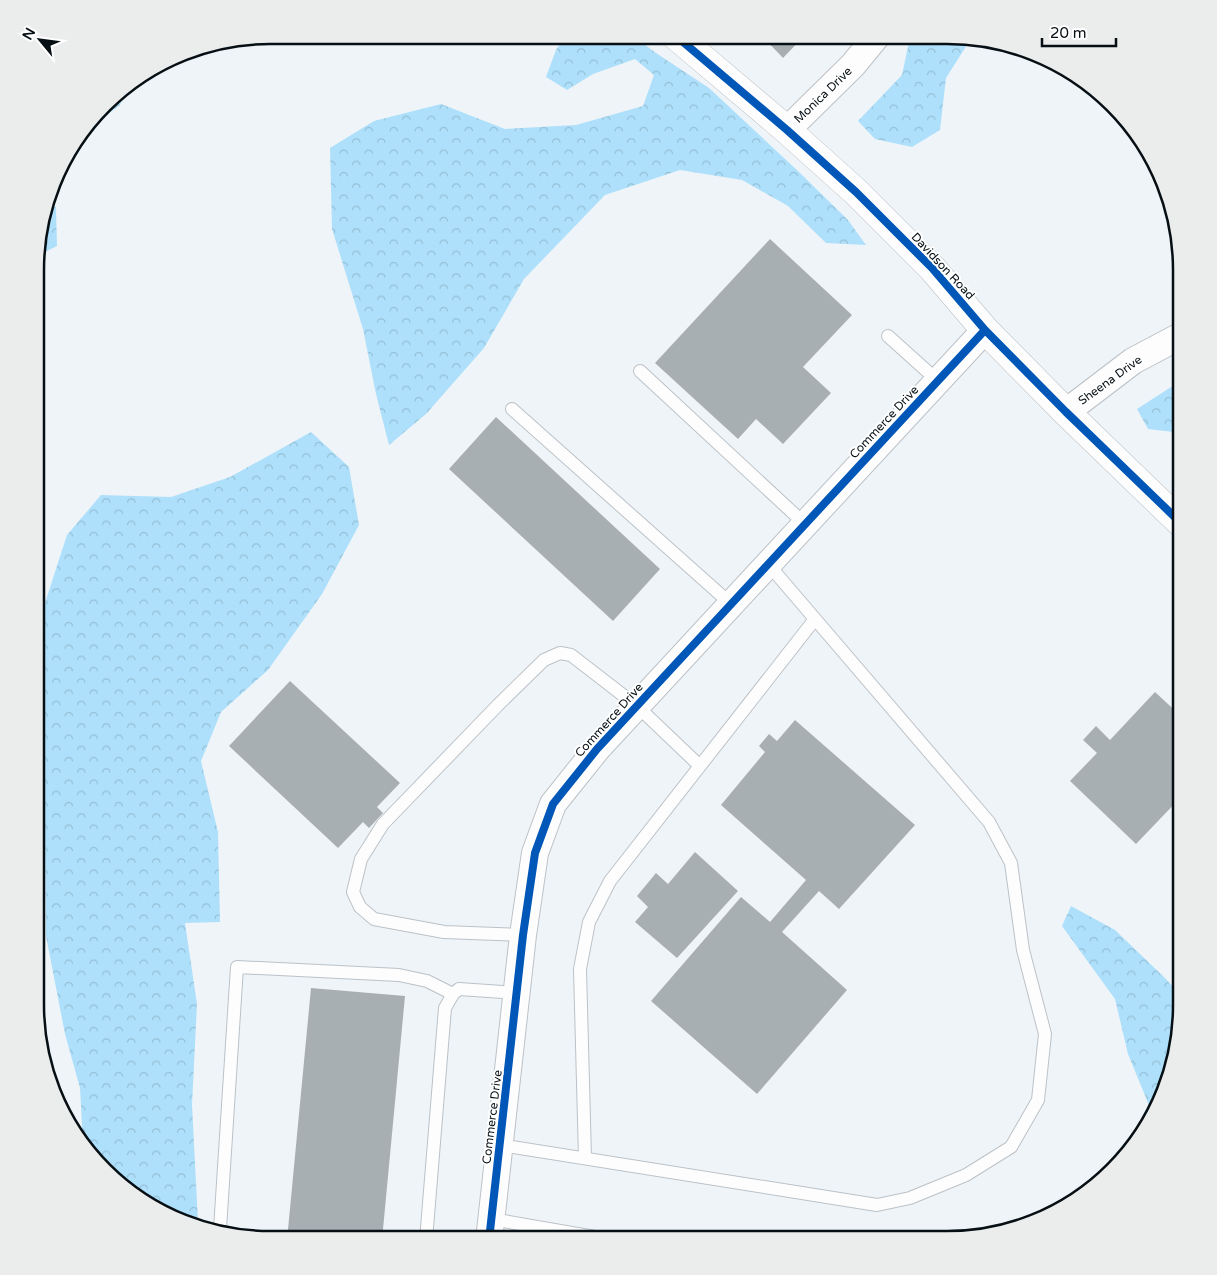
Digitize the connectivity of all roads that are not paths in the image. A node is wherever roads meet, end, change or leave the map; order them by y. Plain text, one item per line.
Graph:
1 (685, 44) edge
2 (870, 44) edge
3 (787, 130) junction
4 (985, 330) junction
5 (888, 336) dead end
6 (1173, 340) edge
7 (640, 371) dead end
8 (938, 380) junction
9 (512, 409) dead end
10 (1066, 412) junction
11 (1173, 515) edge
12 (805, 524) junction
13 (768, 564) junction
14 (731, 604) junction
15 (815, 619) junction
16 (637, 706) junction
17 (700, 766) junction
18 (524, 935) junction
19 (518, 993) junction
20 (454, 994) junction
21 (500, 1145) junction
22 (585, 1158) junction
23 (220, 1226) edge
24 (491, 1229) edge
25 (427, 1231) edge
26 (515, 1231) edge

1 - 3 street, Davidson Road
2 - 3 street, Monica Drive
3 - 4 street, Davidson Road
4 - 8 street, Commerce Drive
4 - 10 street, Davidson Road
5 - 8 lane
6 - 10 street, Sheena Drive
7 - 12 lane
8 - 12 street, Commerce Drive
9 - 14 lane
10 - 11 street, Davidson Road
12 - 13 street, Commerce Drive
13 - 14 street, Commerce Drive
13 - 15 lane
14 - 16 street, Commerce Drive
15 - 17 lane
15 - 22 lane
16 - 17 lane
16 - 18 street, Commerce Drive
16 - 18 lane
17 - 22 lane
18 - 19 street, Commerce Drive
19 - 20 lane
19 - 21 street, Commerce Drive
20 - 23 lane
20 - 25 lane
21 - 22 lane
21 - 24 street, Commerce Drive
24 - 26 lane

